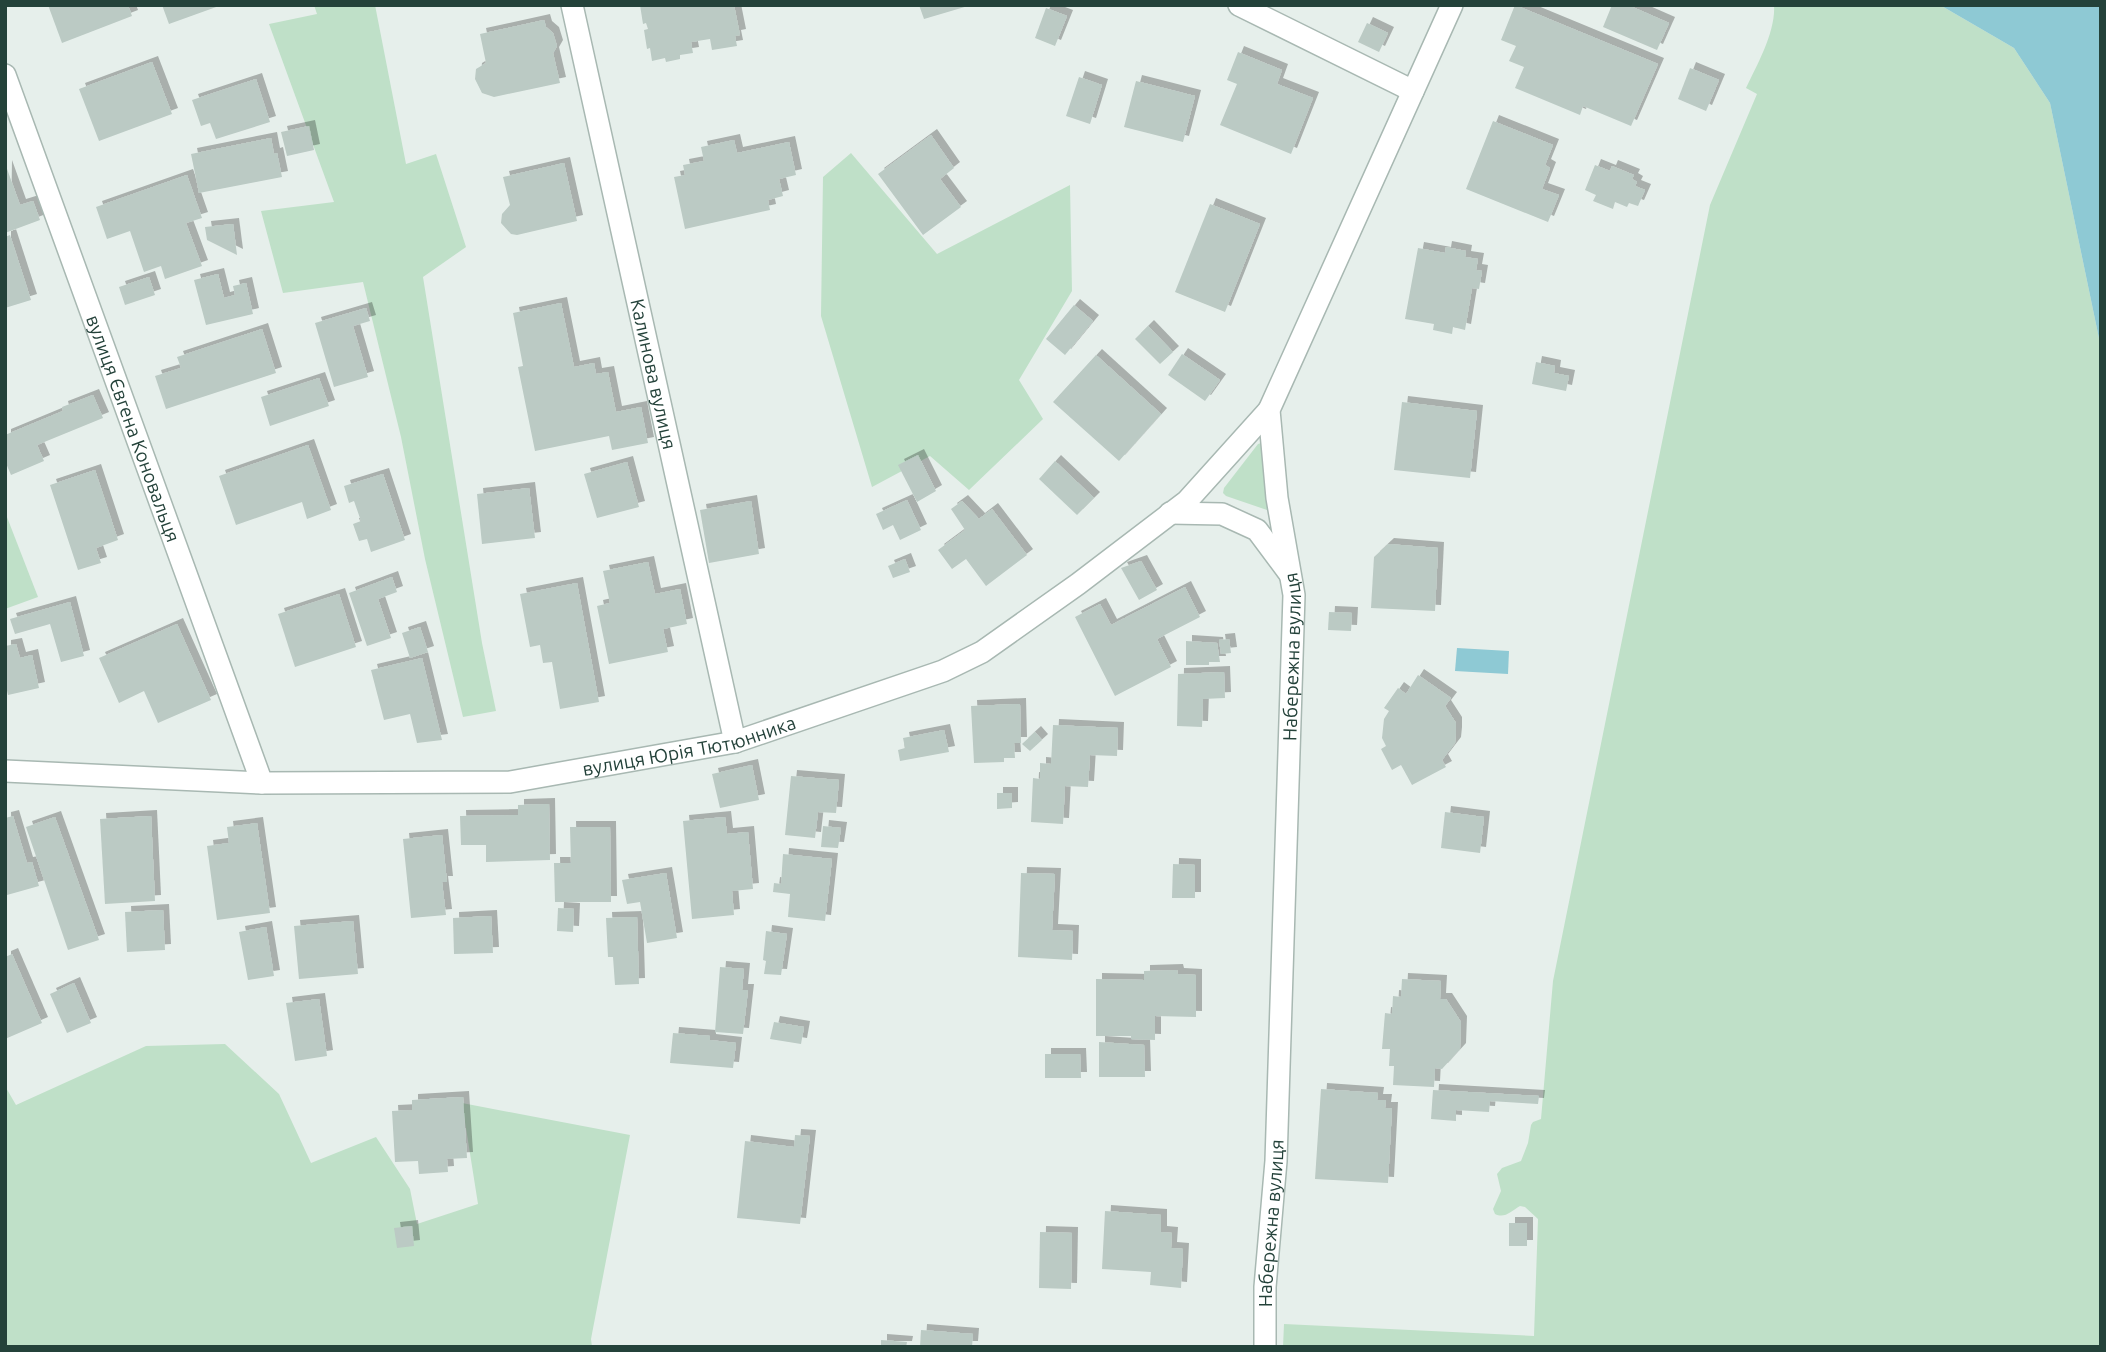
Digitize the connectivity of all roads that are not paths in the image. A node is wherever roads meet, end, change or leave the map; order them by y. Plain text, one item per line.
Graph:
1 (572, 5) edge
2 (1239, 5) edge
3 (1452, 5) edge
4 (5, 75) edge
5 (1413, 91) junction
6 (1269, 410) junction
7 (1170, 513) junction
8 (1293, 578) junction
9 (735, 742) junction
10 (5, 771) edge
11 (262, 783) junction
12 (1265, 1347) edge

1 - 9 street, Калинова вулиця
2 - 5 street
3 - 5 street, Набережна вулиця
4 - 11 street, вулиця Євгена Коновальця
5 - 6 street, Набережна вулиця
6 - 7 street, вулиця Юрія Тютюнника
6 - 8 street, Набережна вулиця
7 - 8 street
7 - 9 street, вулиця Юрія Тютюнника
8 - 12 street, Набережна вулиця
9 - 11 street, вулиця Юрія Тютюнника
10 - 11 street, вулиця Юрія Тютюнника

